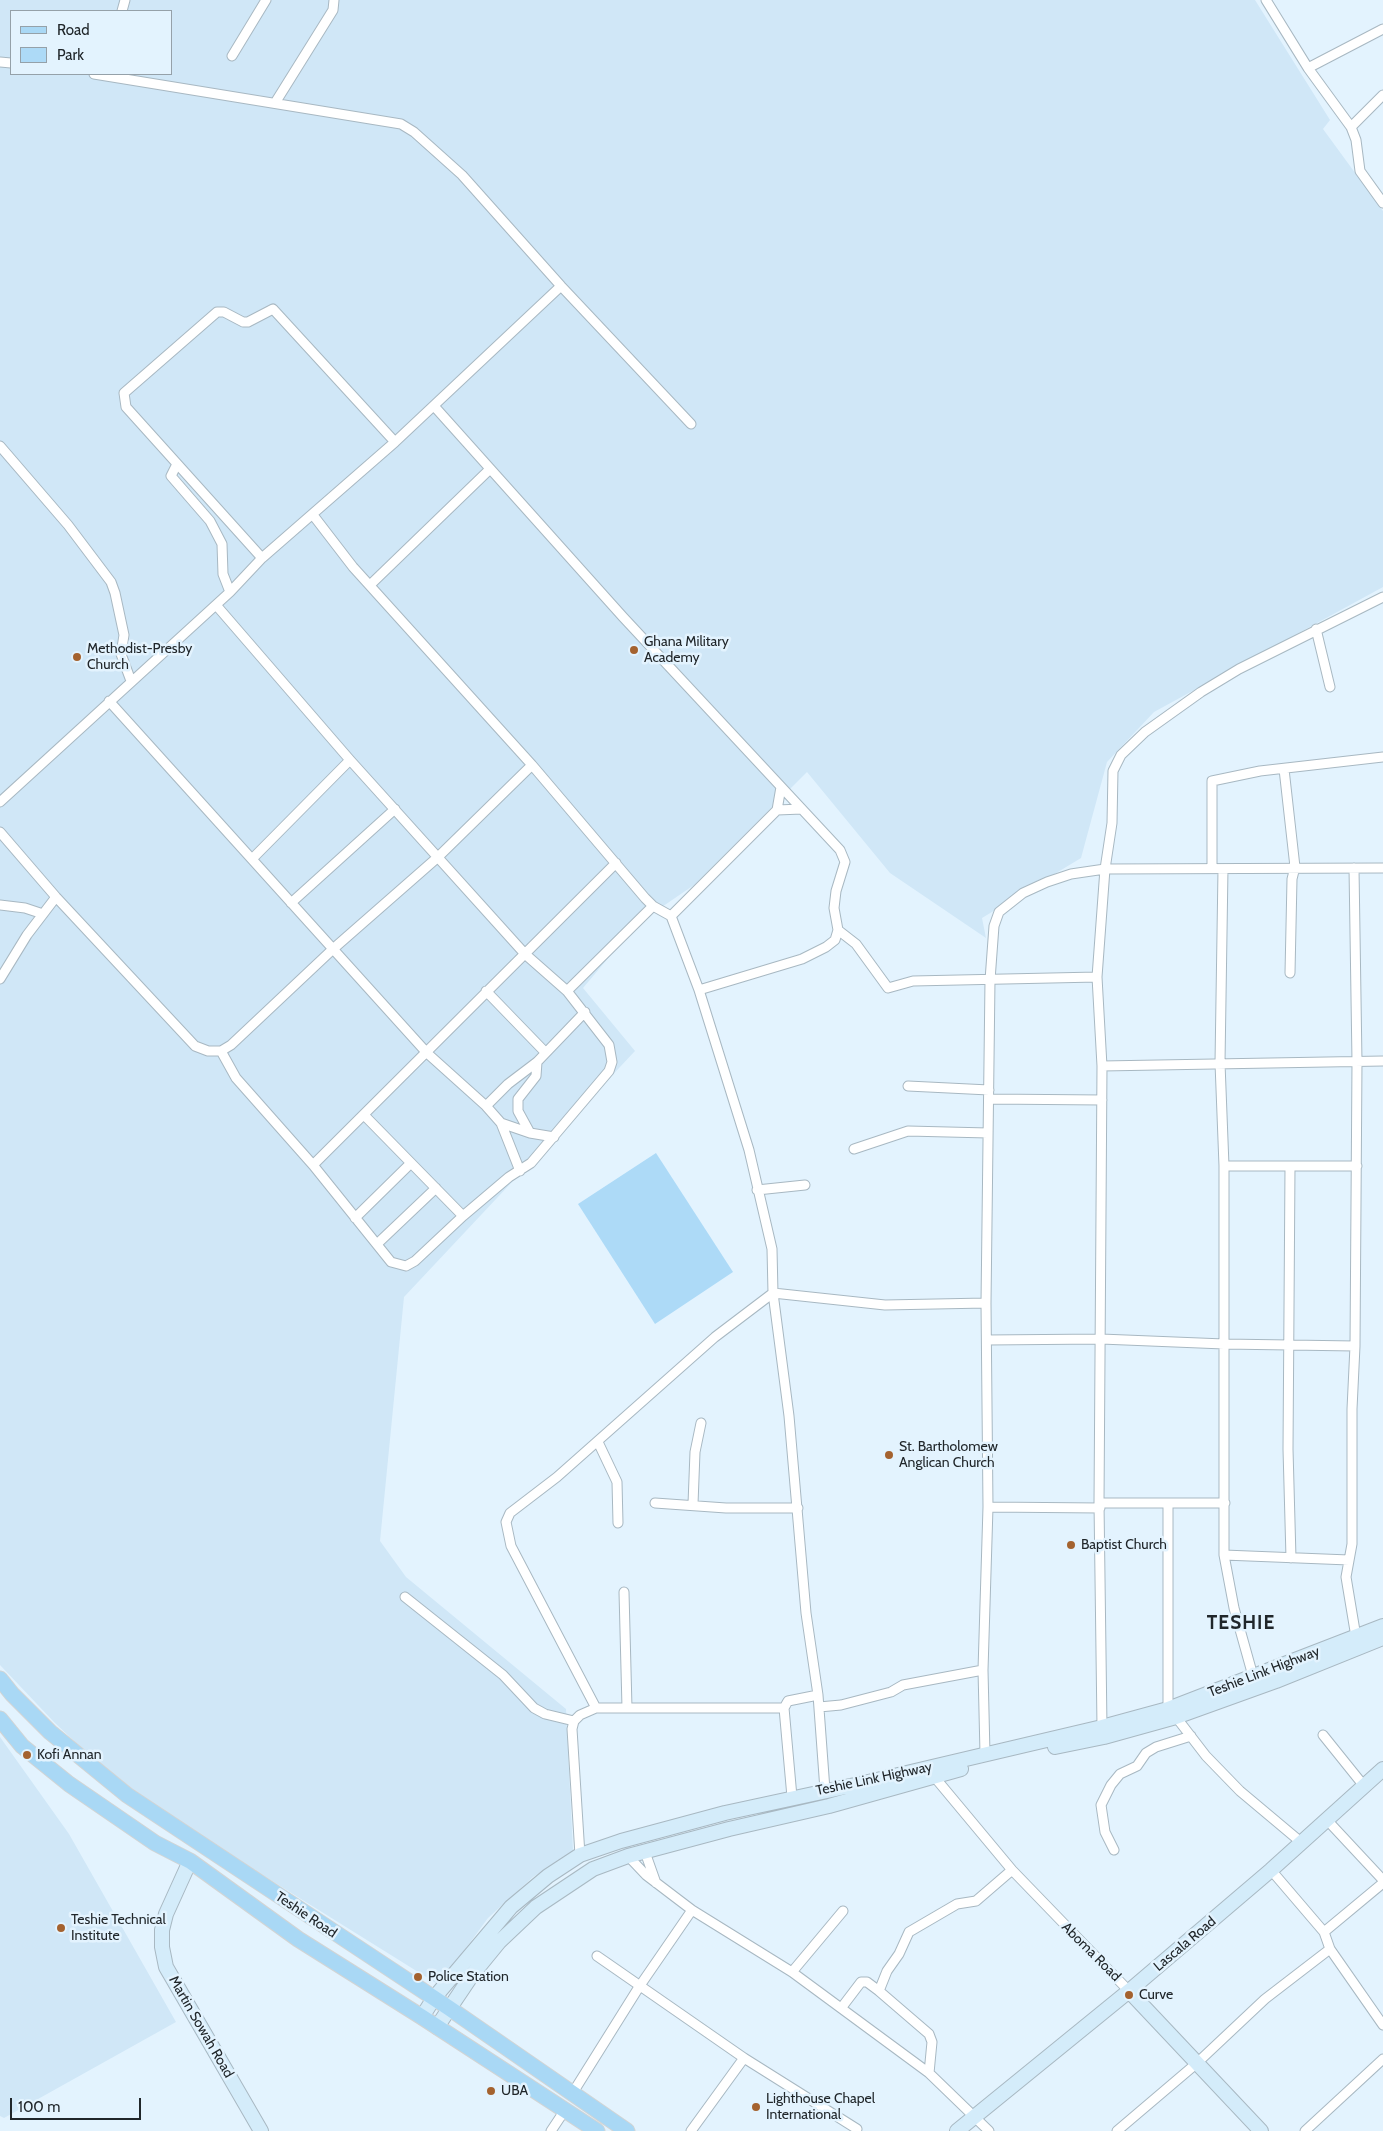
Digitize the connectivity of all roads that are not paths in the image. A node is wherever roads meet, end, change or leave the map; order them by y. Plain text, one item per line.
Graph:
1 (266, 0) edge
2 (334, 0) edge
3 (1266, 0) edge
4 (1383, 29) edge
5 (232, 56) dead end
6 (1308, 68) junction
7 (109, 75) edge
8 (1383, 94) edge
9 (275, 103) junction
10 (1351, 127) junction
11 (1383, 203) edge
12 (561, 286) junction
13 (434, 406) junction
14 (691, 424) dead end
15 (395, 442) junction
16 (0, 446) edge
17 (177, 464) junction
18 (489, 470) junction
19 (313, 515) junction
20 (262, 558) junction
21 (370, 584) junction
22 (230, 592) junction
23 (1383, 597) edge
24 (216, 605) junction
25 (1316, 629) junction
26 (130, 681) junction
27 (1330, 687) dead end
28 (109, 701) junction
29 (1383, 757) edge
30 (350, 760) junction
31 (532, 765) junction
32 (1284, 769) junction
33 (781, 787) junction
34 (0, 802) edge
35 (395, 809) junction
36 (802, 809) junction
37 (777, 810) junction
38 (0, 832) edge
39 (438, 857) junction
40 (252, 859) junction
41 (616, 863) junction
42 (1295, 867) junction
43 (1212, 868) junction
44 (1354, 868) junction
45 (1383, 868) edge
46 (1105, 869) junction
47 (1223, 869) junction
48 (56, 897) junction
49 (292, 902) junction
50 (0, 905) edge
51 (653, 906) junction
52 (43, 914) junction
53 (671, 916) junction
54 (838, 930) junction
55 (333, 949) junction
56 (525, 954) junction
57 (1290, 973) dead end
58 (1097, 978) junction
59 (0, 979) edge
60 (990, 980) junction
61 (699, 990) junction
62 (486, 991) junction
63 (567, 991) junction
64 (585, 1012) junction
65 (221, 1051) junction
66 (545, 1052) junction
67 (428, 1053) junction
68 (1383, 1061) edge
69 (537, 1062) junction
70 (1358, 1062) junction
71 (1220, 1063) junction
72 (1102, 1066) junction
73 (908, 1086) dead end
74 (990, 1094) junction
75 (1102, 1100) junction
76 (486, 1106) junction
77 (364, 1115) junction
78 (501, 1123) junction
79 (530, 1133) junction
80 (988, 1133) junction
81 (554, 1137) junction
82 (854, 1149) dead end
83 (411, 1163) junction
84 (313, 1165) junction
85 (1224, 1166) junction
86 (1357, 1166) junction
87 (1290, 1168) junction
88 (520, 1171) junction
89 (805, 1185) dead end
90 (436, 1188) junction
91 (757, 1190) junction
92 (463, 1216) junction
93 (355, 1218) junction
94 (377, 1244) junction
95 (772, 1293) junction
96 (986, 1304) junction
97 (1101, 1339) junction
98 (987, 1340) junction
99 (1224, 1344) junction
100 (1288, 1346) junction
101 (1355, 1346) junction
102 (701, 1423) dead end
103 (598, 1442) junction
104 (655, 1503) dead end
105 (1226, 1503) junction
106 (693, 1504) junction
107 (1168, 1504) junction
108 (1100, 1506) junction
109 (988, 1507) junction
110 (798, 1508) junction
111 (618, 1523) dead end
112 (1224, 1555) junction
113 (1291, 1558) junction
114 (1349, 1560) junction
115 (624, 1592) dead end
116 (405, 1597) dead end
117 (1383, 1626) edge
118 (1356, 1637) junction
119 (1383, 1638) edge
120 (983, 1670) junction
121 (1253, 1676) junction
122 (0, 1679) edge
123 (818, 1695) junction
124 (819, 1707) junction
125 (596, 1708) junction
126 (627, 1708) junction
127 (784, 1708) junction
128 (1172, 1713) junction
129 (0, 1719) edge
130 (574, 1721) junction
131 (1102, 1727) junction
132 (1323, 1735) dead end
133 (1191, 1736) junction
134 (984, 1754) junction
135 (1383, 1769) edge
136 (931, 1773) junction
137 (1364, 1786) junction
138 (825, 1790) junction
139 (792, 1797) junction
140 (1327, 1820) junction
141 (1302, 1843) junction
142 (1114, 1850) dead end
143 (645, 1852) junction
144 (580, 1855) junction
145 (628, 1856) junction
146 (190, 1861) junction
147 (1012, 1870) junction
148 (1271, 1870) junction
149 (1383, 1882) edge
150 (656, 1883) junction
151 (692, 1910) junction
152 (843, 1911) dead end
153 (1324, 1932) junction
154 (1330, 1949) junction
155 (596, 1956) dead end
156 (792, 1972) junction
157 (639, 1987) junction
158 (879, 1991) junction
159 (1129, 1991) junction
160 (434, 1998) junction
161 (842, 2007) junction
162 (449, 2008) junction
163 (422, 2017) junction
164 (1383, 2025) edge
165 (437, 2027) junction
166 (744, 2058) junction
167 (1383, 2059) edge
168 (1197, 2062) junction
169 (929, 2073) junction
170 (572, 2094) junction
171 (565, 2110) junction
172 (976, 2117) junction
173 (857, 2129) dead end
174 (1119, 2130) edge
175 (261, 2131) edge
176 (551, 2131) edge
177 (597, 2131) edge
178 (627, 2131) edge
179 (691, 2131) edge
180 (957, 2131) edge
181 (989, 2131) edge
182 (1261, 2131) edge
183 (1305, 2131) edge

1 - 5 street
2 - 9 street
3 - 6 street
4 - 6 street
6 - 10 street
7 - 9 street
8 - 10 street
9 - 12 street
10 - 11 street
12 - 13 street
12 - 14 street
13 - 15 street
13 - 18 street
15 - 17 street
15 - 19 street
16 - 26 street
17 - 20 street
17 - 22 street
18 - 21 street
18 - 33 street
19 - 20 street
19 - 21 street
20 - 22 street
21 - 31 street
22 - 24 street
23 - 25 street
24 - 26 street
24 - 30 street
25 - 27 street
25 - 46 street
26 - 28 street
28 - 34 street
28 - 40 street
29 - 32 street
30 - 35 street
30 - 40 street
31 - 39 street
31 - 41 street
32 - 42 street
32 - 43 street
33 - 36 street
33 - 37 street
35 - 39 street
35 - 49 street
36 - 37 street
36 - 54 street
37 - 53 street
38 - 48 street
39 - 55 street
39 - 56 street
40 - 49 street
41 - 51 street
41 - 56 street
42 - 44 street
42 - 47 street
42 - 57 street
43 - 46 street
43 - 47 street
44 - 45 street
44 - 70 street
46 - 58 street
46 - 60 street
47 - 71 street
48 - 52 street
48 - 65 street
49 - 55 street
50 - 52 street
51 - 53 street
51 - 63 street
52 - 59 street
53 - 61 street
54 - 60 street
54 - 61 street
55 - 65 street
55 - 67 street
56 - 62 street
56 - 63 street
58 - 60 street
58 - 72 street
60 - 74 street
61 - 91 street
62 - 66 street
62 - 67 street
63 - 64 street
64 - 66 street
64 - 81 street
65 - 84 street
66 - 69 street
67 - 76 street
67 - 77 street
68 - 70 street
69 - 76 street
69 - 79 street
70 - 71 street
70 - 86 street
71 - 72 street
71 - 85 street
72 - 75 street
73 - 74 street
74 - 75 street
74 - 80 street
75 - 97 street
76 - 78 street
77 - 83 street
77 - 84 street
78 - 79 street
78 - 88 street
79 - 81 street
80 - 82 street
80 - 96 street
81 - 88 street
83 - 90 street
83 - 93 street
84 - 93 street
85 - 87 street
85 - 99 street
86 - 87 street
86 - 101 street
87 - 100 street
88 - 92 street
89 - 91 street
90 - 92 street
90 - 94 street
91 - 95 street
92 - 94 street
93 - 94 street
95 - 96 street
95 - 103 street
95 - 110 street
96 - 98 street
97 - 98 street
97 - 99 street
97 - 108 street
98 - 109 street
99 - 100 street
99 - 105 street
100 - 101 street
100 - 113 street
101 - 114 street
102 - 106 street
103 - 111 street
103 - 125 street
104 - 106 street
105 - 107 street
105 - 112 street
106 - 110 street
107 - 108 street
107 - 128 street
108 - 109 street
108 - 131 street
109 - 120 street
110 - 123 street
112 - 113 street
112 - 121 street
113 - 114 street
114 - 118 street
115 - 126 street
116 - 130 street
117 - 118 main road, Teshie Link Highway
118 - 121 main road, Teshie Link Highway
119 - 128 main road, Teshie Link Highway
120 - 124 street
120 - 134 street
121 - 128 main road, Teshie Link Highway
122 - 160 main road, Teshie Road
123 - 124 street
123 - 127 street
124 - 138 street
125 - 126 street
125 - 130 street
126 - 127 street
127 - 139 street
128 - 131 main road, Teshie Link Highway
128 - 133 street
128 - 136 main road, Teshie Link Highway
129 - 146 main road, Teshie Road
130 - 144 street
131 - 134 main road, Teshie Link Highway
132 - 137 street
133 - 141 street
133 - 142 street
134 - 136 main road, Teshie Link Highway
135 - 137 main road, Lascala Road
136 - 138 main road, Teshie Link Highway
136 - 143 main road, Teshie Link Highway
136 - 147 street, Aboma Road
137 - 140 main road, Lascala Road
138 - 139 main road, Teshie Link Highway
139 - 144 main road, Teshie Link Highway
140 - 141 main road, Lascala Road
140 - 149 street
141 - 148 main road, Lascala Road
143 - 145 main road, Teshie Link Highway
143 - 150 street
144 - 160 main road, Teshie Link Highway
145 - 150 street
145 - 162 main road, Teshie Link Highway
146 - 163 main road, Teshie Road
146 - 175 main road, Martin Sowah Road
147 - 158 street
147 - 159 street, Aboma Road
148 - 153 street
148 - 159 main road, Lascala Road
149 - 153 street
150 - 151 street
151 - 156 street
151 - 157 street
152 - 156 street
153 - 154 street
154 - 164 street
154 - 168 street
155 - 157 street
156 - 161 street
157 - 166 street
157 - 170 street
158 - 161 street
158 - 169 street
159 - 168 main road, Aboma Road
159 - 172 main road, Lascala Road
160 - 162 main road, Teshie Road
160 - 163 main road, Teshie Link Highway
161 - 169 street
162 - 165 main road, Teshie Link Highway
162 - 170 main road, Teshie Road
163 - 165 main road, Teshie Road
165 - 171 main road, Teshie Road
166 - 173 street
166 - 179 street
167 - 183 street
168 - 174 street
168 - 182 main road, Aboma Road
169 - 172 street
170 - 178 main road, Teshie Road
171 - 176 street
171 - 177 main road, Teshie Road
172 - 180 main road, Lascala Road
172 - 181 street

